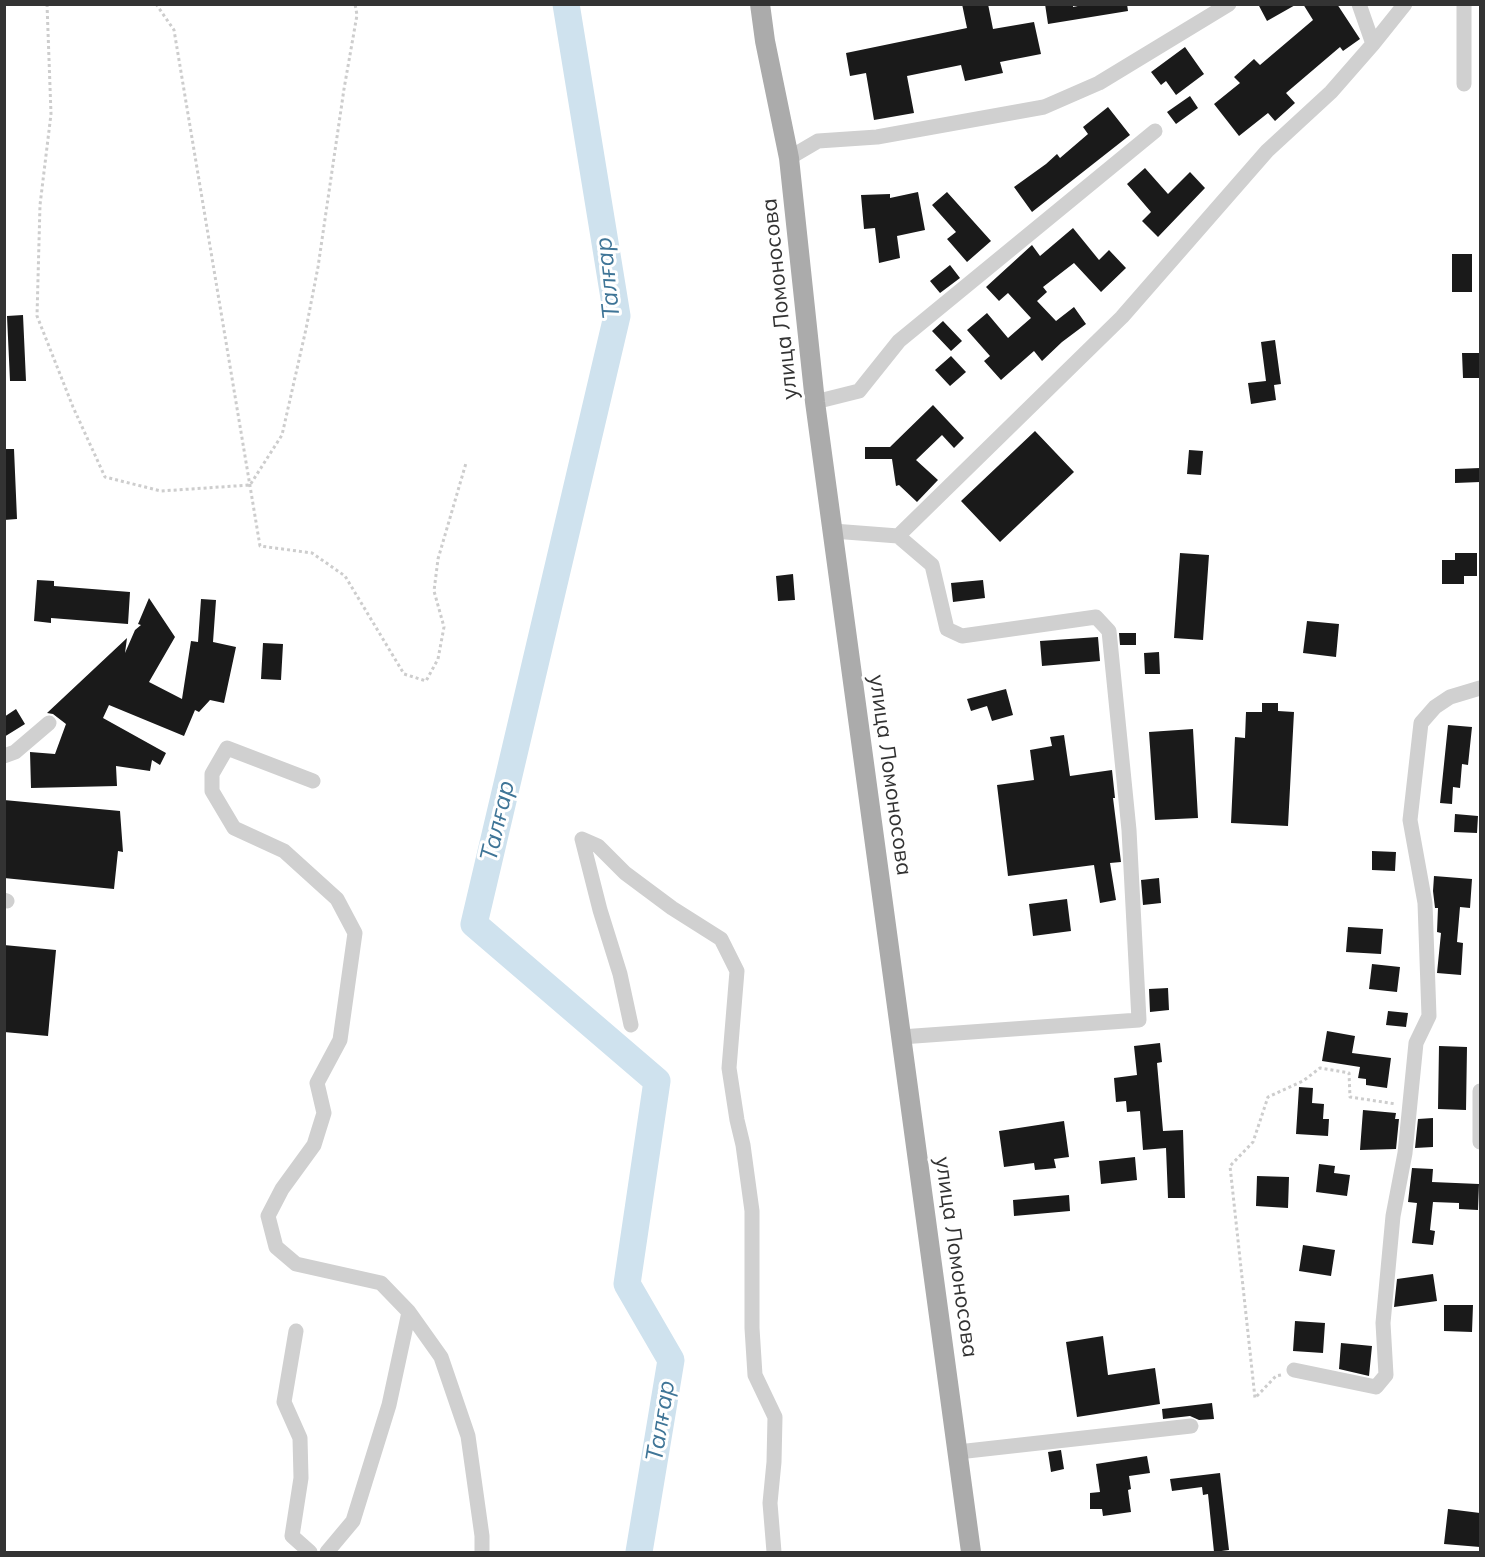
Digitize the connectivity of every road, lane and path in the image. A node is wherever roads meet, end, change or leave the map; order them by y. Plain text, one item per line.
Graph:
1 (47, 4) edge
2 (156, 4) edge
3 (355, 4) edge
4 (760, 4) edge
5 (1229, 4) edge
6 (1359, 4) edge
7 (1405, 4) edge
8 (1464, 4) edge
9 (1373, 44) junction
10 (1464, 84) dead end
11 (1155, 130) dead end
12 (789, 158) junction
13 (815, 402) junction
14 (466, 463) dead end
15 (250, 485) junction
16 (833, 531) junction
17 (898, 536) junction
18 (1480, 688) edge
19 (49, 723) dead end
20 (4, 756) edge
21 (313, 781) dead end
22 (631, 1024) dead end
23 (902, 1037) junction
24 (1480, 1091) edge
25 (1410, 1106) junction
26 (1480, 1142) edge
27 (408, 1312) junction
28 (296, 1331) dead end
29 (1294, 1370) joint
30 (1191, 1426) dead end
31 (958, 1452) junction
32 (310, 1552) edge
33 (327, 1552) edge
34 (482, 1552) edge
35 (774, 1552) edge
36 (971, 1552) edge

1 - 15 path
2 - 15 path
3 - 15 path
4 - 12 main road, улица Ломоносова
5 - 12 street
6 - 9 street
7 - 9 street
8 - 10 street
9 - 17 street
11 - 13 street
12 - 13 main road, улица Ломоносова
13 - 16 main road, улица Ломоносова
14 - 15 path
16 - 17 street
16 - 23 main road, улица Ломоносова
17 - 23 street
18 - 25 street
19 - 20 street
21 - 27 street
22 - 35 street
23 - 31 main road, улица Ломоносова
24 - 26 street
25 - 29 street
25 - 29 path
27 - 33 street
27 - 34 street
28 - 32 street
30 - 31 street
31 - 36 main road, улица Ломоносова

